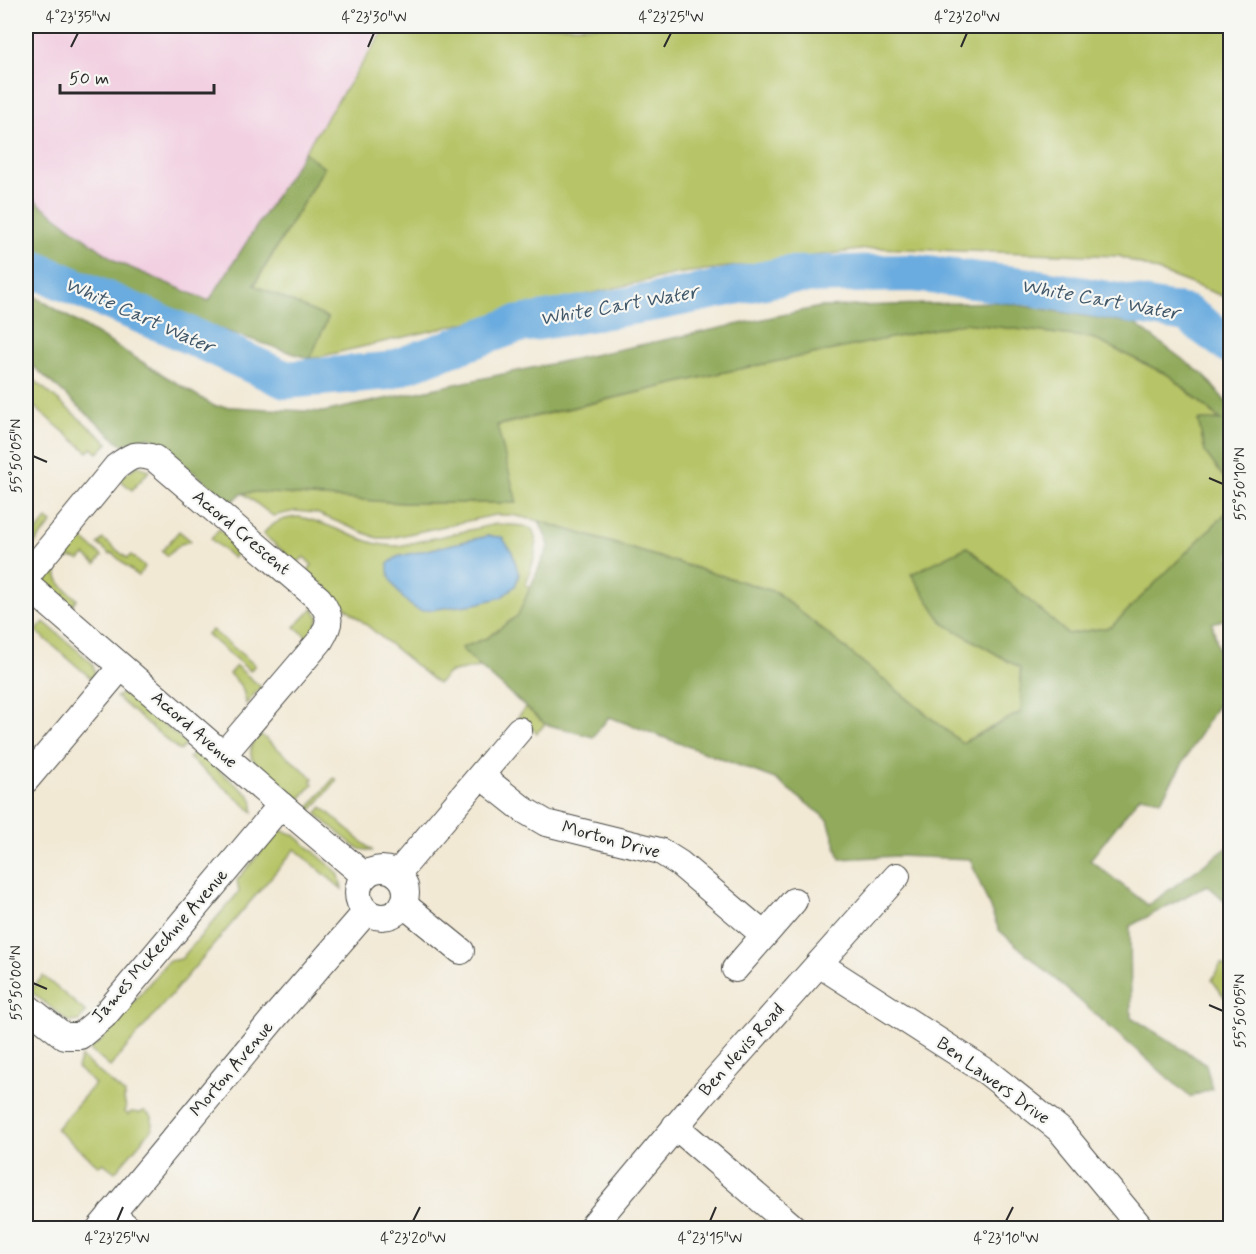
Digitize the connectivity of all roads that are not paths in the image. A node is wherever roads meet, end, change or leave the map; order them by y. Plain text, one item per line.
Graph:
1 (26, 577) edge
2 (26, 584) edge
3 (121, 667) junction
4 (519, 730) dead end
5 (223, 755) junction
6 (481, 776) junction
7 (26, 780) edge
8 (281, 805) junction
9 (397, 873) junction
10 (365, 876) junction
11 (897, 876) dead end
12 (794, 901) dead end
13 (404, 904) junction
14 (366, 912) junction
15 (764, 935) junction
16 (461, 951) dead end
17 (819, 964) junction
18 (735, 969) dead end
19 (26, 1006) edge
20 (675, 1126) junction
21 (113, 1224) edge
22 (591, 1228) edge
23 (794, 1228) edge
24 (1140, 1228) edge

1 - 5 street, Accord Crescent
2 - 3 street, Accord Avenue
3 - 5 street, Accord Avenue
3 - 7 street
4 - 6 street
5 - 8 street, Accord Avenue
6 - 9 street
6 - 15 street, Morton Drive
8 - 10 street, Accord Avenue
8 - 19 street, James McKechnie Avenue
9 - 10 street
9 - 13 street
10 - 14 street
11 - 17 street, Ben Nevis Road
12 - 15 street
13 - 14 street
13 - 16 street
14 - 21 street, Morton Avenue
15 - 18 street
17 - 20 street, Ben Nevis Road
17 - 24 street, Ben Lawers Drive
20 - 22 street, Ben Nevis Road
20 - 23 street

